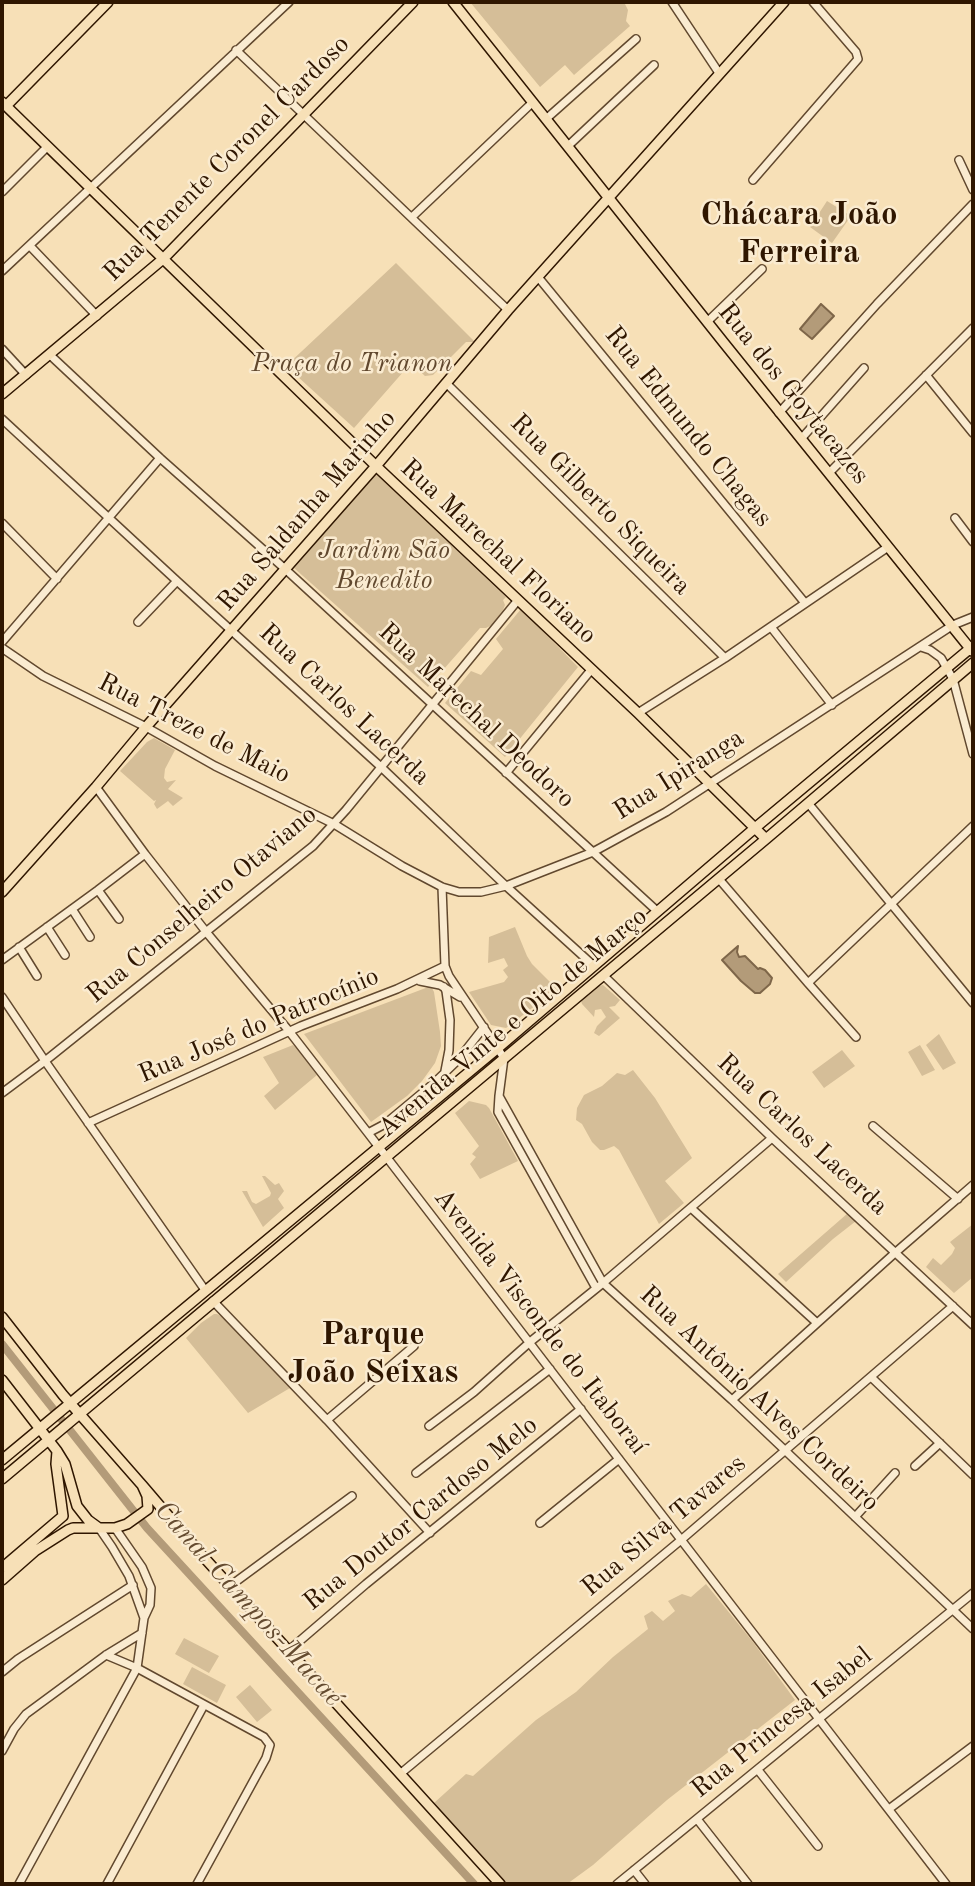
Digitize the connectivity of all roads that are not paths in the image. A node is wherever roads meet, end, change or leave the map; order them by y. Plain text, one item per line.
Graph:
1 (108, 2) edge
2 (289, 2) edge
3 (412, 2) edge
4 (453, 2) edge
5 (672, 2) edge
6 (783, 2) edge
7 (813, 2) edge
8 (636, 39) dead end
9 (236, 50) junction
10 (654, 65) dead end
11 (719, 73) junction
12 (533, 102) junction
13 (3, 106) edge
14 (303, 114) junction
15 (546, 119) junction
16 (568, 146) junction
17 (47, 147) junction
18 (959, 160) dead end
19 (752, 180) dead end
20 (90, 188) junction
21 (973, 190) edge
22 (2, 192) edge
23 (608, 198) junction
24 (973, 204) edge
25 (412, 217) junction
26 (30, 246) junction
27 (163, 259) junction
28 (762, 269) dead end
29 (2, 271) edge
30 (538, 277) junction
31 (508, 310) junction
32 (97, 316) junction
33 (707, 322) junction
34 (973, 328) edge
35 (2, 349) edge
36 (50, 355) junction
37 (864, 368) dead end
38 (26, 375) junction
39 (926, 375) junction
40 (446, 383) junction
41 (2, 394) edge
42 (779, 413) junction
43 (2, 419) edge
44 (973, 432) edge
45 (801, 439) junction
46 (160, 458) junction
47 (376, 466) junction
48 (829, 473) junction
49 (108, 517) junction
50 (955, 517) dead end
51 (2, 523) edge
52 (973, 542) edge
53 (888, 547) junction
54 (284, 568) junction
55 (57, 579) junction
56 (177, 581) junction
57 (518, 600) junction
58 (806, 603) junction
59 (973, 617) edge
60 (138, 622) dead end
61 (953, 625) junction
62 (771, 627) junction
63 (231, 629) junction
64 (2, 642) edge
65 (921, 647) junction
66 (2, 648) edge
67 (972, 649) edge
68 (724, 658) junction
69 (973, 663) edge
70 (947, 667) junction
71 (591, 670) junction
72 (953, 679) junction
73 (432, 704) junction
74 (832, 705) junction
75 (638, 713) junction
76 (146, 727) junction
77 (973, 754) edge
78 (381, 766) junction
79 (506, 773) junction
80 (710, 783) junction
81 (96, 787) junction
82 (808, 803) junction
83 (334, 824) junction
84 (973, 826) edge
85 (755, 828) junction
86 (766, 839) junction
87 (593, 852) junction
88 (145, 854) junction
89 (719, 878) junction
90 (506, 886) junction
91 (442, 887) junction
92 (98, 890) junction
93 (2, 892) edge
94 (891, 903) junction
95 (72, 909) junction
96 (657, 911) junction
97 (119, 919) dead end
98 (47, 927) junction
99 (206, 933) junction
100 (90, 937) dead end
101 (19, 947) junction
102 (65, 955) dead end
103 (2, 960) edge
104 (594, 965) junction
105 (445, 966) junction
106 (603, 975) junction
107 (37, 976) dead end
108 (417, 981) junction
109 (808, 983) junction
110 (444, 987) junction
111 (2, 997) edge
112 (971, 998) edge
113 (464, 999) junction
114 (484, 1027) junction
115 (289, 1031) junction
116 (856, 1037) dead end
117 (498, 1048) junction
118 (504, 1058) junction
119 (44, 1061) junction
120 (445, 1072) junction
121 (2, 1093) edge
122 (88, 1123) junction
123 (873, 1126) dead end
124 (368, 1133) junction
125 (772, 1138) junction
126 (379, 1146) junction
127 (387, 1157) junction
128 (542, 1181) junction
129 (973, 1185) edge
130 (958, 1199) junction
131 (691, 1208) junction
132 (896, 1252) junction
133 (603, 1283) junction
134 (596, 1288) junction
135 (205, 1290) junction
136 (213, 1301) junction
137 (953, 1306) junction
138 (2, 1317) edge
139 (817, 1323) junction
140 (973, 1325) edge
141 (530, 1342) junction
142 (414, 1346) dead end
143 (550, 1369) junction
144 (871, 1377) junction
145 (2, 1380) edge
146 (732, 1400) junction
147 (65, 1405) junction
148 (581, 1409) junction
149 (76, 1416) junction
150 (327, 1420) junction
151 (42, 1425) junction
152 (429, 1426) dead end
153 (52, 1437) junction
154 (940, 1443) junction
155 (785, 1450) junction
156 (57, 1451) junction
157 (619, 1459) junction
158 (2, 1460) edge
159 (915, 1466) dead end
160 (416, 1473) dead end
161 (895, 1474) dead end
162 (973, 1475) edge
163 (2, 1479) edge
164 (142, 1485) junction
165 (352, 1496) dead end
166 (146, 1511) junction
167 (63, 1517) junction
168 (855, 1517) junction
169 (170, 1520) junction
170 (540, 1523) dead end
171 (99, 1528) junction
172 (115, 1528) junction
173 (68, 1530) junction
174 (430, 1534) junction
175 (681, 1540) junction
176 (142, 1567) junction
177 (2, 1568) edge
178 (129, 1576) junction
179 (2, 1580) edge
180 (133, 1584) junction
181 (230, 1586) junction
182 (973, 1593) edge
183 (953, 1610) junction
184 (144, 1618) junction
185 (973, 1629) edge
186 (142, 1633) junction
187 (288, 1651) junction
188 (106, 1656) junction
189 (137, 1668) junction
190 (2, 1672) edge
191 (204, 1705) junction
192 (819, 1721) junction
193 (973, 1746) edge
194 (2, 1751) edge
195 (758, 1770) junction
196 (400, 1774) junction
197 (889, 1809) junction
198 (697, 1819) junction
199 (818, 1846) dead end
200 (634, 1870) junction
201 (19, 1884) edge
202 (107, 1884) edge
203 (197, 1884) edge
204 (500, 1884) edge
205 (617, 1884) edge
206 (645, 1884) edge
207 (748, 1884) edge
208 (946, 1884) edge

1 - 13 main road
2 - 9 street
3 - 14 main road, Rua Tenente Coronel Cardoso
4 - 12 main road, Rua dos Goytacazes
5 - 11 street
6 - 11 main road, Rua Saldanha Marinho
7 - 19 street
8 - 15 street
9 - 14 street
9 - 20 street
10 - 16 street
11 - 23 main road, Rua Saldanha Marinho
12 - 15 main road, Rua dos Goytacazes
12 - 25 street
13 - 17 main road, Rua Marechal Floriano
14 - 25 street
14 - 27 main road, Rua Tenente Coronel Cardoso
15 - 16 main road, Rua dos Goytacazes
16 - 23 main road, Rua dos Goytacazes
17 - 20 main road, Rua Marechal Floriano
17 - 22 street
18 - 21 street
20 - 26 street
20 - 27 main road, Rua Marechal Floriano
23 - 30 main road, Rua Saldanha Marinho
23 - 33 main road, Rua dos Goytacazes
24 - 42 street
25 - 31 street
26 - 29 street
26 - 32 street
27 - 32 main road, Rua Tenente Coronel Cardoso
27 - 47 main road, Rua Marechal Floriano
28 - 33 street
30 - 31 main road, Rua Saldanha Marinho
30 - 58 street, Rua Edmundo Chagas
31 - 40 main road, Rua Saldanha Marinho
32 - 36 main road, Rua Tenente Coronel Cardoso
33 - 42 main road, Rua dos Goytacazes
34 - 39 street
35 - 38 street
36 - 38 main road, Rua Tenente Coronel Cardoso
36 - 46 street, Rua Marechal Deodoro
37 - 45 street
38 - 41 main road, Rua Tenente Coronel Cardoso
39 - 44 street
39 - 48 street
40 - 47 main road, Rua Saldanha Marinho
40 - 68 street, Rua Gilberto Siqueira
42 - 45 main road, Rua dos Goytacazes
43 - 49 street, Rua Carlos Lacerda
45 - 48 main road, Rua dos Goytacazes
46 - 49 street
46 - 54 street, Rua Marechal Deodoro
47 - 54 main road, Rua Saldanha Marinho
47 - 57 main road, Rua Marechal Floriano
48 - 53 main road, Rua dos Goytacazes
49 - 55 street
49 - 56 street, Rua Carlos Lacerda
50 - 52 street
51 - 55 street
53 - 58 street
53 - 61 main road, Rua dos Goytacazes
54 - 63 main road, Rua Saldanha Marinho
54 - 73 street, Rua Marechal Deodoro
55 - 64 street
56 - 60 street
56 - 63 street, Rua Carlos Lacerda
57 - 71 main road, Rua Marechal Floriano
57 - 73 street, Rua Conselheiro Otaviano
58 - 62 street
59 - 61 street, Rua Ipiranga
61 - 65 street, Rua Ipiranga
61 - 67 main road, Rua dos Goytacazes
62 - 68 street
62 - 74 street
63 - 76 main road, Rua Saldanha Marinho
63 - 78 street, Rua Carlos Lacerda
65 - 70 street
65 - 74 street, Rua Ipiranga
66 - 76 street, Rua Treze de Maio
67 - 70 main road, Avenida Vinte e Oito de Março
68 - 75 street
69 - 72 main road, Avenida Vinte e Oito de Março
70 - 72 street
70 - 85 main road, Avenida Vinte e Oito de Março
71 - 75 main road, Rua Marechal Floriano
71 - 79 street
72 - 77 street
72 - 82 main road, Avenida Vinte e Oito de Março
73 - 78 street, Rua Conselheiro Otaviano
73 - 79 street, Rua Marechal Deodoro
74 - 80 street, Rua Ipiranga
75 - 80 main road, Rua Marechal Floriano
76 - 81 main road, Rua Saldanha Marinho
76 - 83 street, Rua Treze de Maio
78 - 83 street, Rua Conselheiro Otaviano
78 - 90 street, Rua Carlos Lacerda
79 - 87 street, Rua Marechal Deodoro
80 - 85 main road, Rua Marechal Floriano
80 - 87 street, Rua Ipiranga
81 - 88 street, Avenida Visconde do Itaboraí
81 - 93 main road, Rua Saldanha Marinho
82 - 86 main road, Avenida Vinte e Oito de Março
82 - 94 street
83 - 91 street, Rua Treze de Maio
83 - 99 street, Rua Conselheiro Otaviano
84 - 94 street
85 - 86 main road, Rua Marechal Floriano
85 - 96 main road, Avenida Vinte e Oito de Março
86 - 89 main road, Avenida Vinte e Oito de Março
87 - 90 street, Rua Ipiranga
87 - 96 street, Rua Marechal Deodoro
88 - 92 street
88 - 99 street, Avenida Visconde do Itaboraí
89 - 106 main road, Avenida Vinte e Oito de Março
89 - 109 street
90 - 91 street, Rua Ipiranga
90 - 104 street, Rua Carlos Lacerda
91 - 105 street
92 - 95 street
92 - 97 street
94 - 109 street
94 - 112 street
95 - 98 street
95 - 100 street
96 - 104 main road, Avenida Vinte e Oito de Março
98 - 101 street
98 - 102 street
99 - 115 street, Avenida Visconde do Itaboraí
99 - 119 street, Rua Conselheiro Otaviano
101 - 103 street
101 - 107 street
104 - 117 main road, Avenida Vinte e Oito de Março
105 - 108 street, Rua José do Patrocínio
105 - 113 street
106 - 118 main road, Avenida Vinte e Oito de Março
106 - 125 street, Rua Carlos Lacerda
108 - 110 street
108 - 115 street, Rua José do Patrocínio
109 - 116 street
110 - 113 street
110 - 120 street
111 - 119 street
113 - 114 street
114 - 117 street
114 - 120 street
115 - 122 street, Rua José do Patrocínio
115 - 124 street, Avenida Visconde do Itaboraí
117 - 118 street
117 - 126 main road, Avenida Vinte e Oito de Março
118 - 127 main road, Avenida Vinte e Oito de Março
118 - 128 street, Rua Antônio Alves Cordeiro
119 - 121 street, Rua Conselheiro Otaviano
119 - 122 street
120 - 124 street
122 - 135 street
123 - 130 street
124 - 126 street, Avenida Visconde do Itaboraí
125 - 131 street
125 - 132 street, Rua Carlos Lacerda
126 - 127 street, Avenida Visconde do Itaboraí
126 - 135 main road, Avenida Vinte e Oito de Março
127 - 136 main road, Avenida Vinte e Oito de Março
127 - 141 street, Avenida Visconde do Itaboraí
128 - 133 street, Rua Antônio Alves Cordeiro
128 - 134 street, Rua Antônio Alves Cordeiro
129 - 130 street
130 - 132 street
131 - 133 street
131 - 139 street
132 - 137 street, Rua Carlos Lacerda
132 - 139 street
133 - 134 street
133 - 146 street, Rua Antônio Alves Cordeiro
134 - 141 street
135 - 147 main road, Avenida Vinte e Oito de Março
136 - 149 main road, Avenida Vinte e Oito de Março
136 - 150 street
137 - 140 street, Rua Carlos Lacerda
137 - 144 street, Rua Silva Tavares
138 - 147 main road
139 - 146 street
141 - 143 street, Avenida Visconde do Itaboraí
141 - 152 street
142 - 150 street
143 - 148 street, Avenida Visconde do Itaboraí
143 - 160 street
144 - 154 street
144 - 155 street, Rua Silva Tavares
145 - 151 main road
146 - 155 street, Rua Antônio Alves Cordeiro
147 - 149 main road
147 - 151 main road, Avenida Vinte e Oito de Março
148 - 157 street, Avenida Visconde do Itaboraí
148 - 174 street, Rua Doutor Cardoso Melo
149 - 153 main road, Avenida Vinte e Oito de Março
149 - 164 main road
150 - 174 street
151 - 153 main road
151 - 158 main road
153 - 156 main road
153 - 163 main road
154 - 159 street
154 - 162 street
155 - 168 street, Rua Antônio Alves Cordeiro
155 - 175 street, Rua Silva Tavares
156 - 167 main road
156 - 171 main road
157 - 170 street
157 - 175 street, Avenida Visconde do Itaboraí
161 - 168 street
164 - 166 main road
164 - 169 main road
165 - 181 street
166 - 169 main road
166 - 172 main road
167 - 173 main road
167 - 177 main road
168 - 183 street, Rua Antônio Alves Cordeiro
169 - 181 main road
171 - 172 main road
171 - 173 main road
171 - 178 street
172 - 176 street
173 - 179 main road
174 - 187 street, Rua Doutor Cardoso Melo
175 - 192 street, Avenida Visconde do Itaboraí
175 - 196 street, Rua Silva Tavares
176 - 178 street
176 - 184 street
178 - 180 street
180 - 184 street
180 - 190 street
181 - 187 main road
182 - 183 street, Rua Princesa Isabel
183 - 185 street, Rua Antônio Alves Cordeiro
183 - 192 street, Rua Princesa Isabel
184 - 186 street
186 - 188 street
186 - 189 street
187 - 196 main road
188 - 189 street
188 - 194 street
189 - 191 street
189 - 201 street
191 - 202 street
191 - 203 street
192 - 195 street, Rua Princesa Isabel
192 - 197 street, Avenida Visconde do Itaboraí
193 - 197 street
195 - 198 street, Rua Princesa Isabel
195 - 199 street
196 - 204 main road
197 - 208 street, Avenida Visconde do Itaboraí
198 - 200 street, Rua Princesa Isabel
198 - 207 street
200 - 205 street, Rua Princesa Isabel
200 - 206 street

